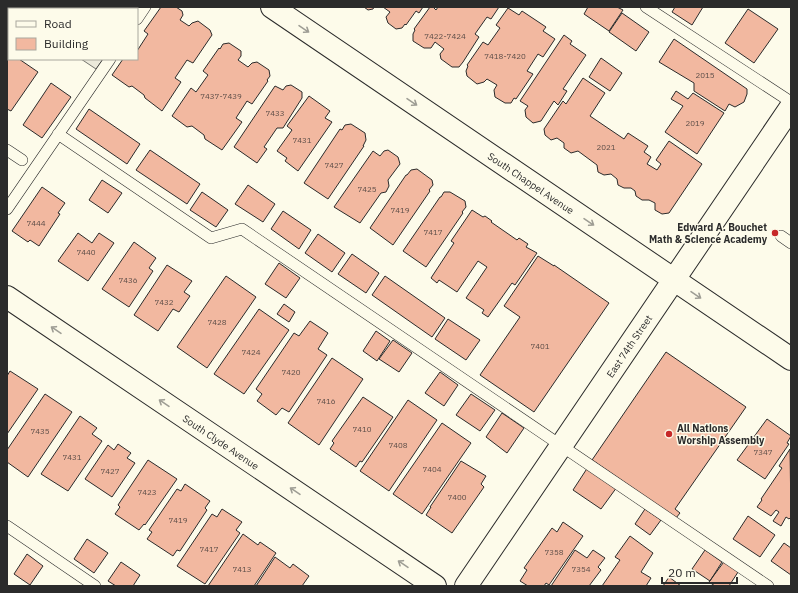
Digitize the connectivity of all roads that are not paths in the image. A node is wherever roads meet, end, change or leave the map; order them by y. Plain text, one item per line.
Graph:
1 (145, 7) edge
2 (272, 7) edge
3 (646, 7) edge
4 (138, 18) edge
5 (109, 60) edge
6 (791, 102) edge
7 (791, 107) edge
8 (58, 134) junction
9 (7, 150) edge
10 (22, 160) dead end
11 (7, 209) edge
12 (781, 236) dead end
13 (791, 243) edge
14 (674, 280) junction
15 (7, 297) edge
16 (791, 359) edge
17 (561, 446) junction
18 (7, 526) edge
19 (95, 586) edge
20 (435, 586) edge
21 (466, 586) edge
22 (768, 586) edge

1 - 4 lane
2 -> 14 street, South Chappel Avenue
3 - 6 lane
5 - 8 lane
7 - 14 street, East 74th Street
8 - 11 lane
8 - 17 lane
9 - 10 lane
12 - 13 lane
14 -> 16 street, South Chappel Avenue
14 - 17 street, East 74th Street
20 -> 15 street, South Clyde Avenue
17 - 21 street, East 74th Street
17 - 22 lane
18 - 19 lane

